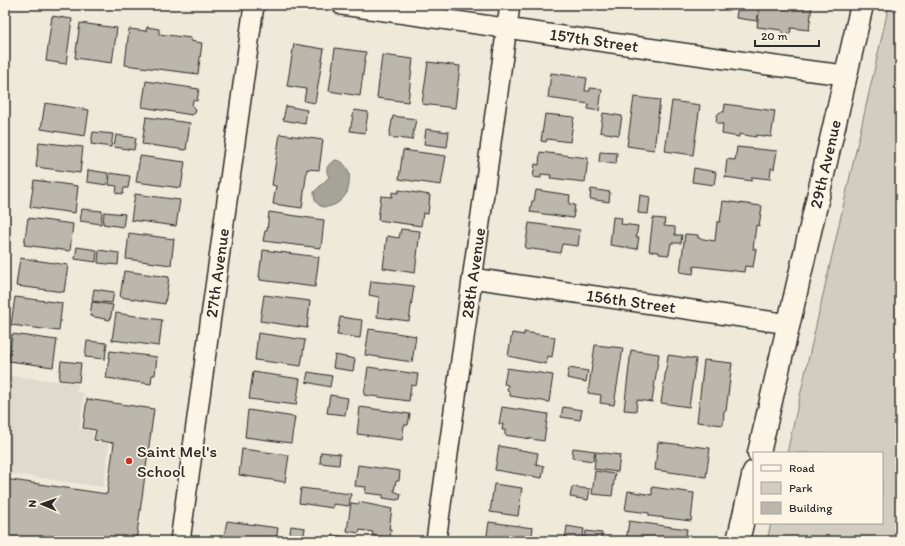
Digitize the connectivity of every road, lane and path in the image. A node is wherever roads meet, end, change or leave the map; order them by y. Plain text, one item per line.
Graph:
1 (254, 5) edge
2 (342, 5) edge
3 (510, 5) edge
4 (862, 5) edge
5 (507, 28) junction
6 (845, 75) junction
7 (472, 278) junction
8 (789, 324) junction
9 (759, 452) edge
10 (753, 476) edge
11 (180, 541) edge
12 (436, 541) edge
13 (738, 541) edge

1 - 11 street, 27th Avenue
2 - 5 street, 157th Street
3 - 5 street, 28th Avenue
4 - 6 street, 29th Avenue
5 - 6 street, 157th Street
5 - 7 street, 28th Avenue
6 - 8 street, 29th Avenue
7 - 8 street, 156th Street
7 - 12 street, 28th Avenue
8 - 9 street, 29th Avenue
10 - 13 street

